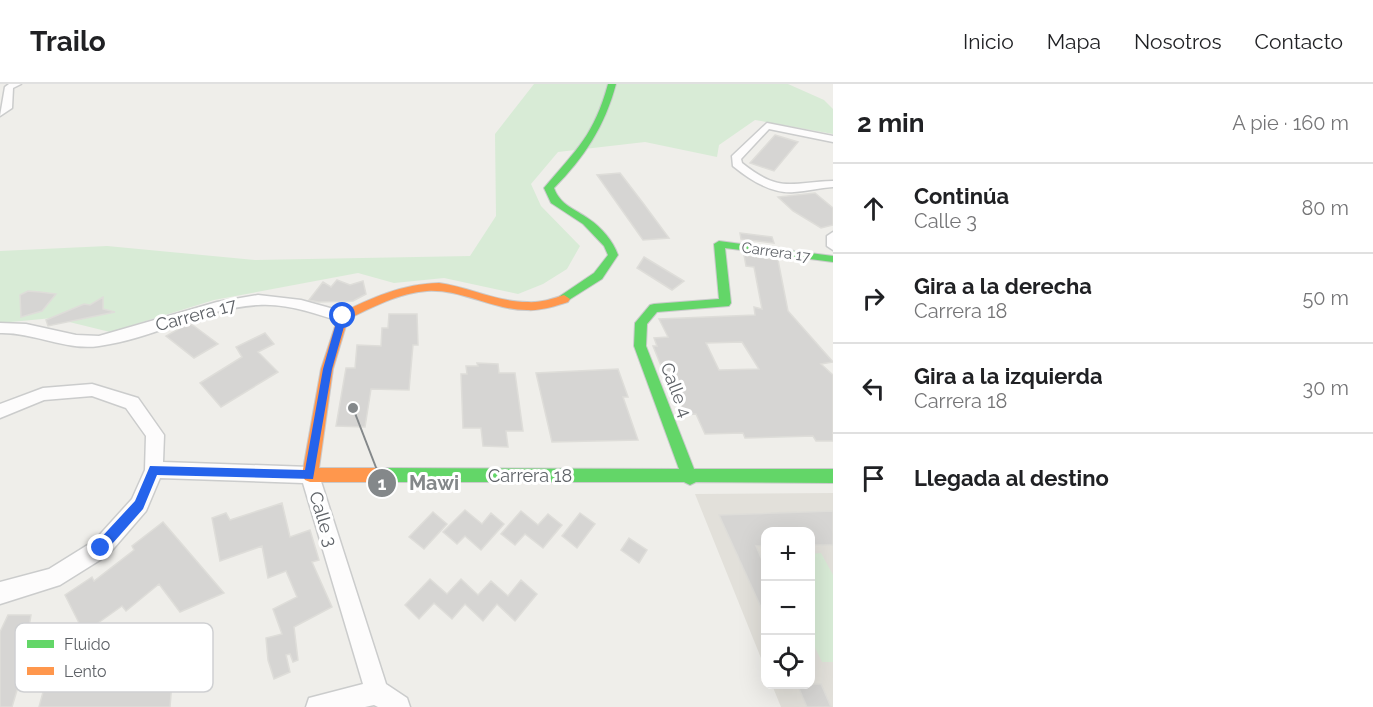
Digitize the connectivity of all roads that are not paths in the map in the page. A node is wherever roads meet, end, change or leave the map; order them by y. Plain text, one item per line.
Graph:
1 (17, 84) edge
2 (612, 84) edge
3 (0, 113) edge
4 (833, 139) edge
5 (833, 184) edge
6 (833, 236) edge
7 (833, 246) edge
8 (833, 260) edge
9 (648, 315) joint
10 (343, 316) junction
11 (0, 328) edge
12 (0, 411) edge
13 (154, 470) junction
14 (310, 475) junction
15 (833, 476) edge
16 (690, 477) junction
17 (0, 593) edge
18 (377, 692) junction
19 (318, 707) edge
20 (398, 707) edge

1 - 3 street
2 - 10 street
4 - 5 street
6 - 7 street
8 - 9 street, Carrera 17
9 - 16 street, Calle 4
10 - 11 street, Carrera 17
10 - 14 street, Calle 3
12 - 13 street
13 - 14 street, Carrera 18
13 - 17 street
14 - 16 street, Carrera 18
14 - 18 street, Calle 3
15 - 16 street, Carrera 18
18 - 19 street
18 - 20 street

